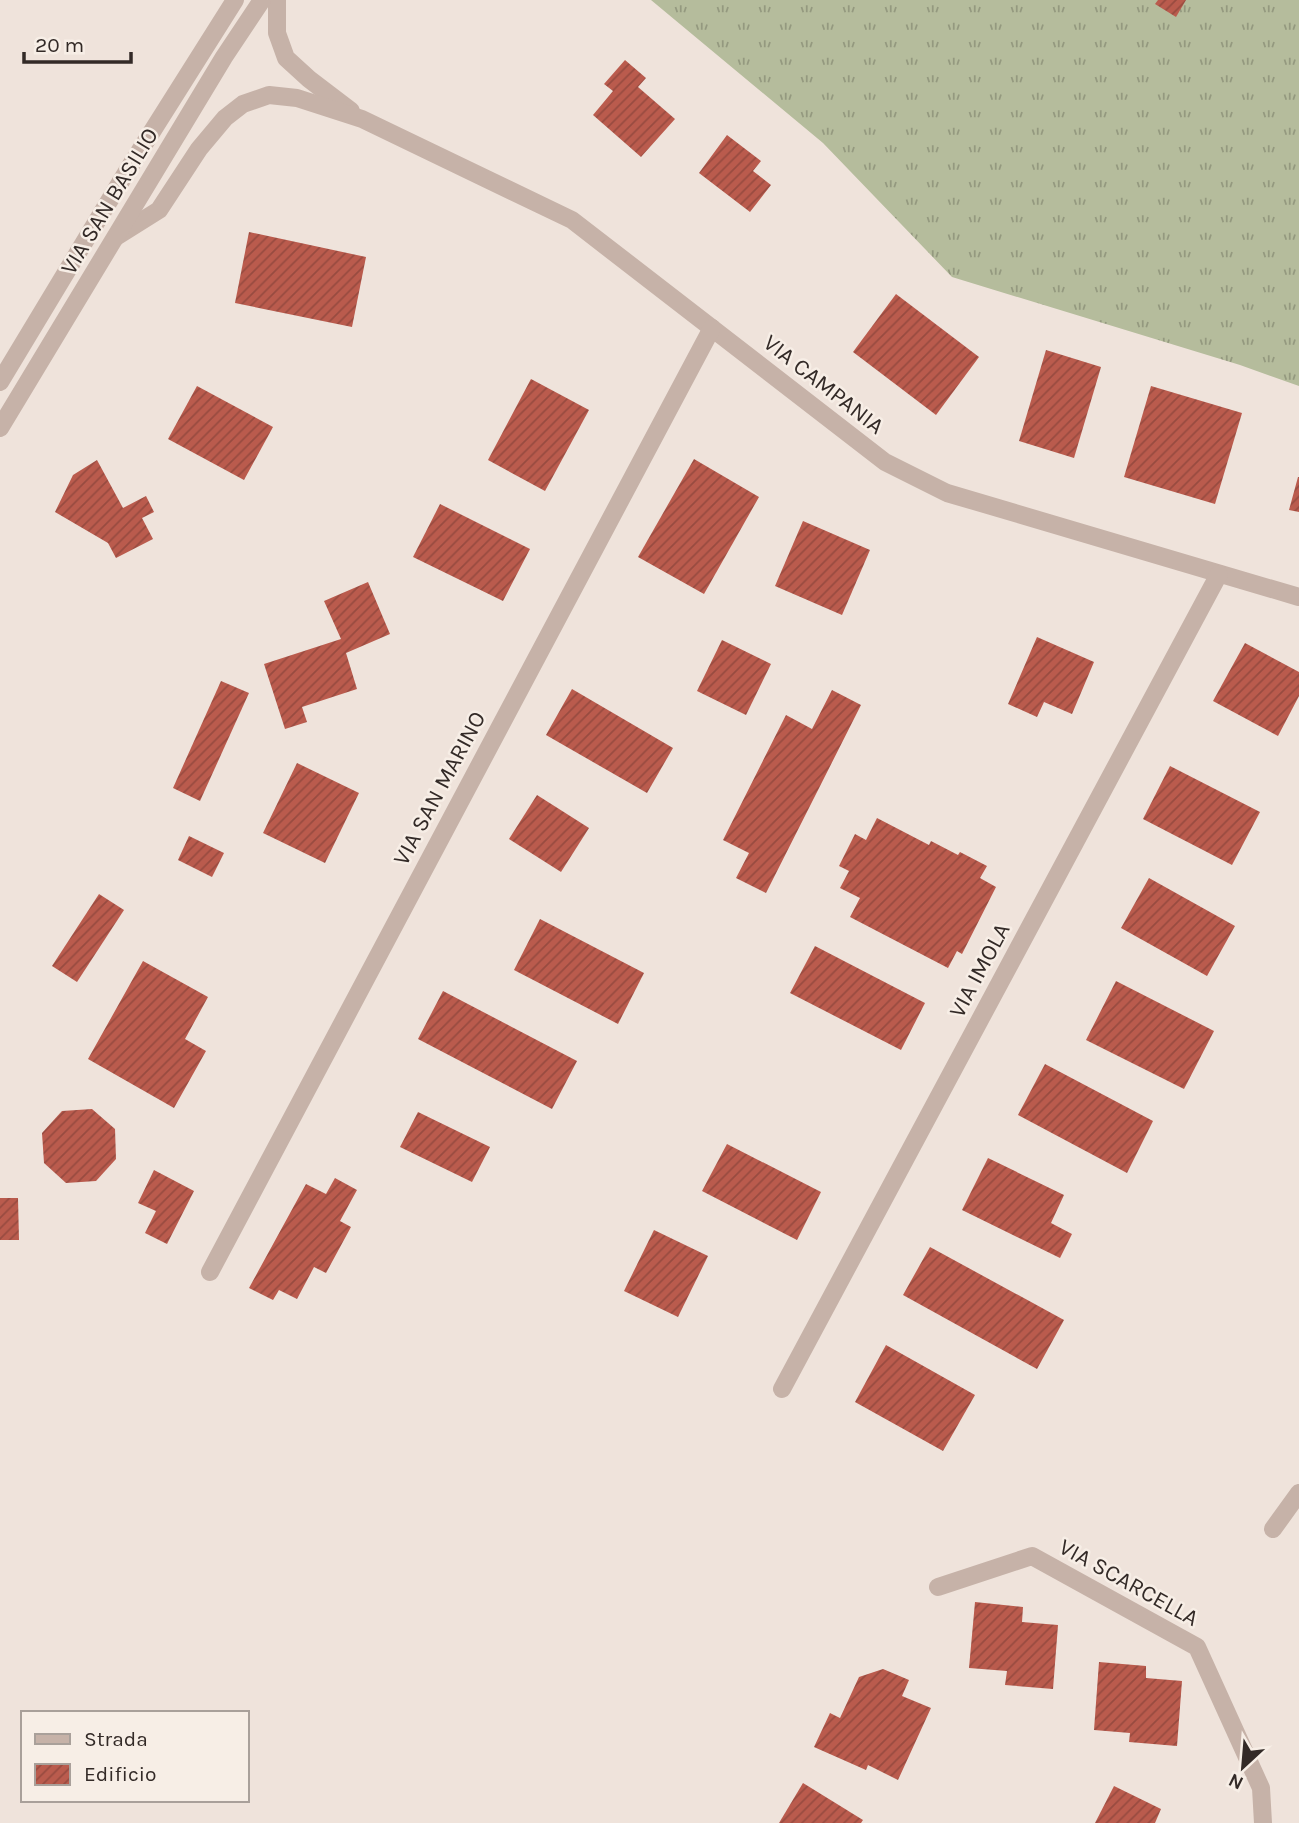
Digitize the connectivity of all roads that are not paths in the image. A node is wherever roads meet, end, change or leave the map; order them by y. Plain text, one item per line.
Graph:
1 (235, 0) edge
2 (261, 0) edge
3 (277, 0) edge
4 (362, 119) junction
5 (116, 237) junction
6 (712, 328) junction
7 (0, 382) edge
8 (0, 428) edge
9 (1219, 573) junction
10 (1299, 597) edge
11 (210, 1272) dead end
12 (782, 1389) dead end
13 (1299, 1493) edge
14 (1273, 1529) dead end
15 (938, 1587) dead end
16 (1263, 1823) edge

1 - 7 street, VIA SAN BASILIO
2 - 5 street, VIA SAN BASILIO
3 - 4 street
4 - 5 street
4 - 6 street, VIA CAMPANIA
5 - 8 street, VIA SAN BASILIO
6 - 9 street, VIA CAMPANIA
6 - 11 street, VIA SAN MARINO
9 - 10 street, VIA CAMPANIA
9 - 12 street, VIA IMOLA
13 - 14 street
15 - 16 street, VIA SCARCELLA

